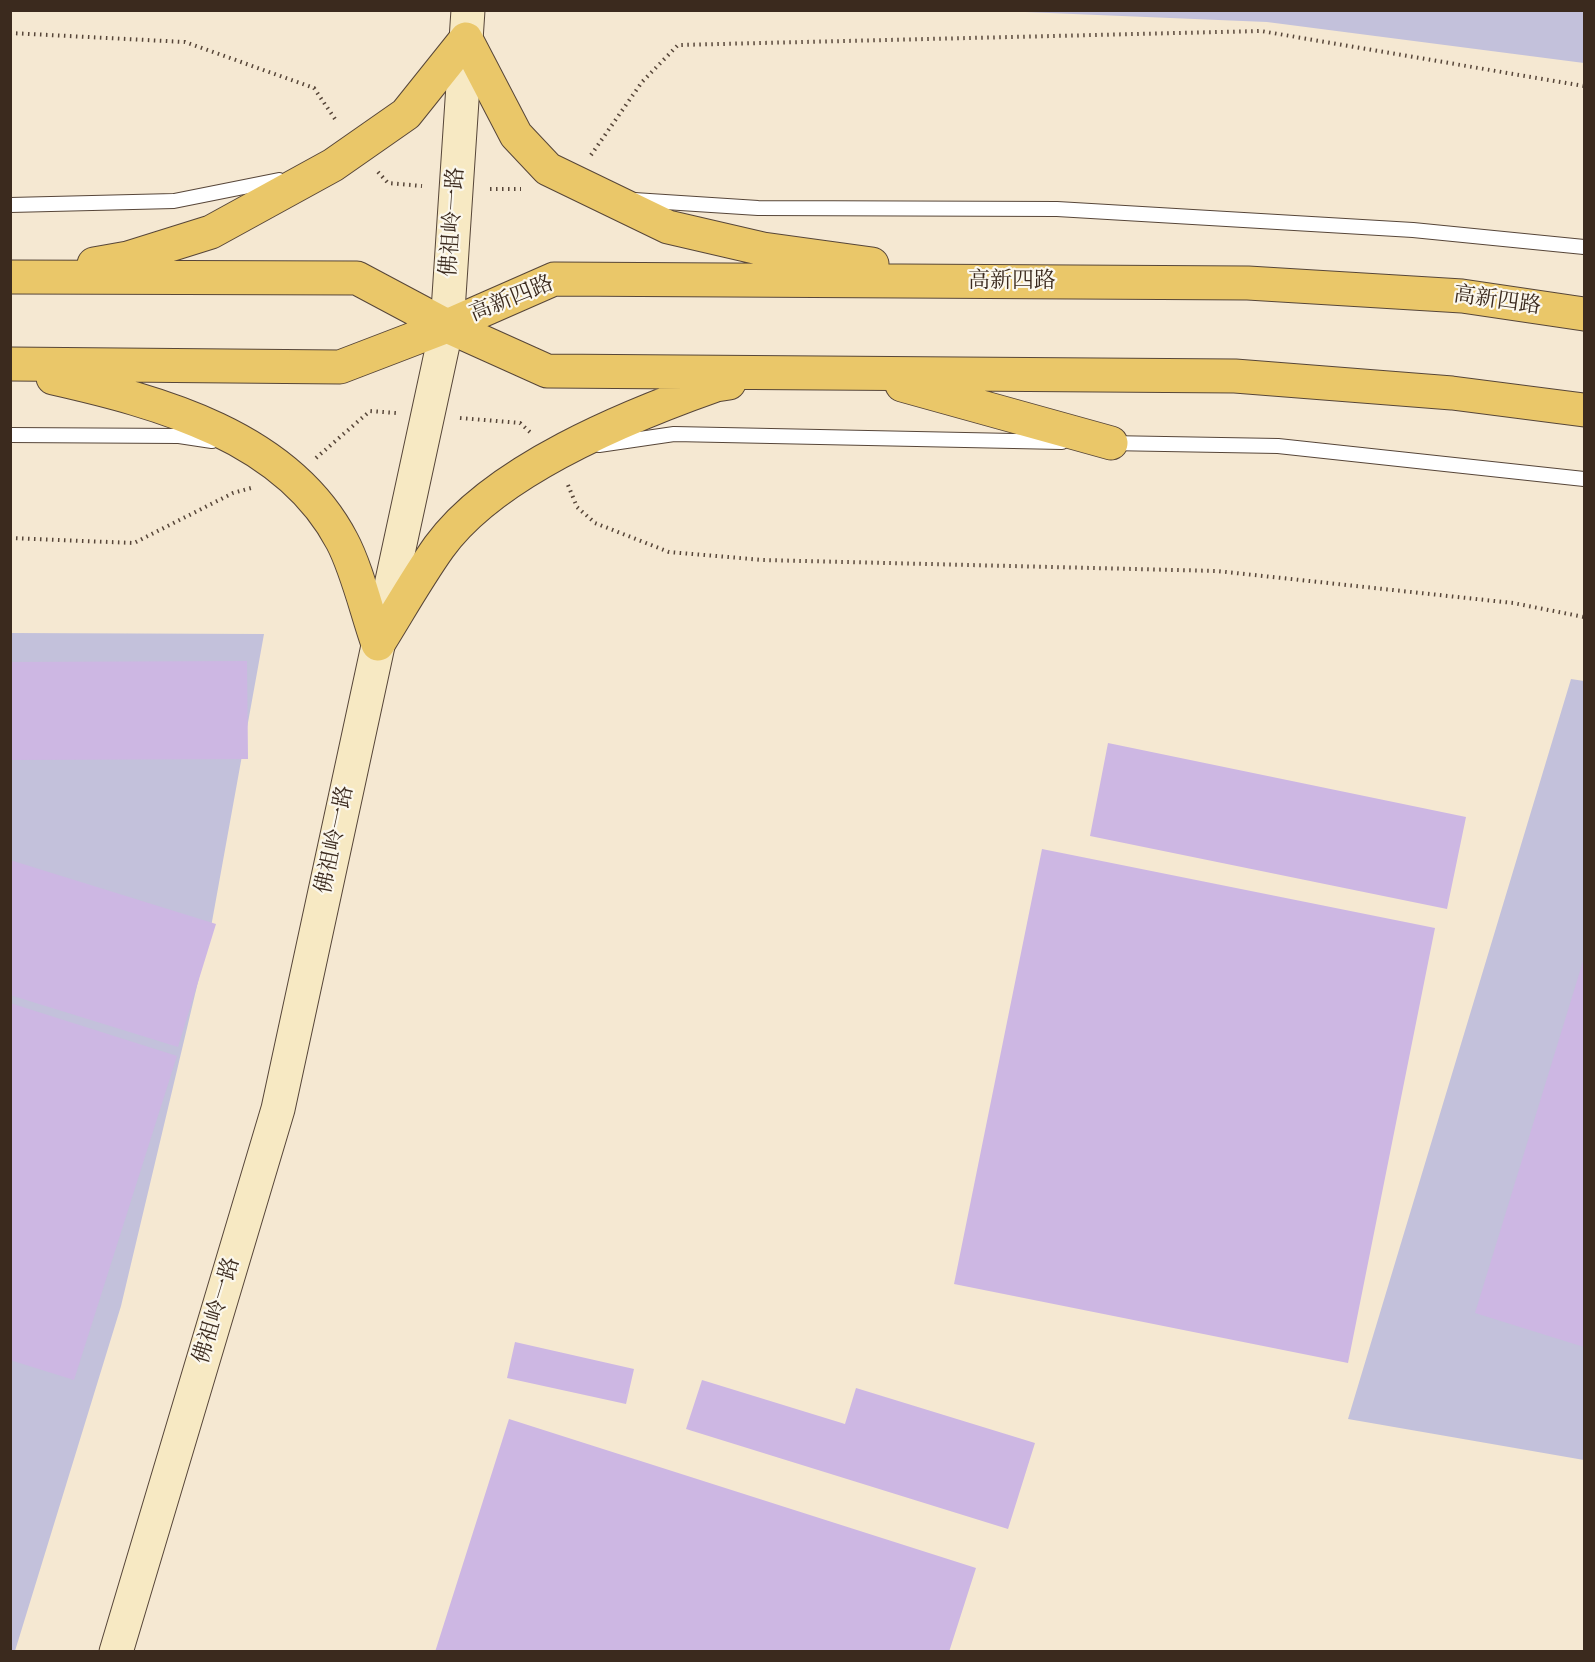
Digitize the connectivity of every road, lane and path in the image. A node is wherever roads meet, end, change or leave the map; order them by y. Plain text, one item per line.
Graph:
1 (467, 25) edge
2 (10, 33) edge
3 (1584, 86) edge
4 (344, 157) junction
5 (581, 185) junction
6 (456, 189) junction
7 (10, 205) edge
8 (1584, 247) edge
9 (19, 278) edge
10 (1002, 282) junction
11 (1584, 314) edge
12 (447, 326) junction
13 (10, 364) edge
14 (10, 369) edge
15 (789, 373) junction
16 (858, 373) junction
17 (1584, 410) edge
18 (428, 416) junction
19 (10, 435) edge
20 (1111, 443) junction
21 (557, 456) junction
22 (288, 472) junction
23 (1584, 479) edge
24 (10, 538) edge
25 (1584, 617) edge
26 (378, 644) junction
27 (116, 1652) edge

1 - 4 main road
1 - 5 main road
1 - 6 street, 佛祖岭一路
2 - 4 path
3 - 5 path
4 - 6 path
4 - 7 lane
4 - 9 main road
5 - 6 path
5 - 8 lane
5 - 10 main road
6 - 12 street, 佛祖岭一路
9 - 12 main road, 高新四路
10 - 11 main road, 高新四路
10 - 12 main road, 高新四路
12 - 13 main road, 高新四路
12 - 15 main road, 高新四路
12 - 18 street, 佛祖岭一路
14 - 22 main road
15 - 16 main road, 高新四路
15 - 21 main road
16 - 17 main road, 高新四路
16 - 20 main road
18 - 21 path
18 - 22 path
18 - 26 street, 佛祖岭一路
19 - 22 lane
20 - 21 lane
20 - 23 lane
21 - 25 path
21 - 26 main road
22 - 24 path
22 - 26 main road
26 - 27 street, 佛祖岭一路

